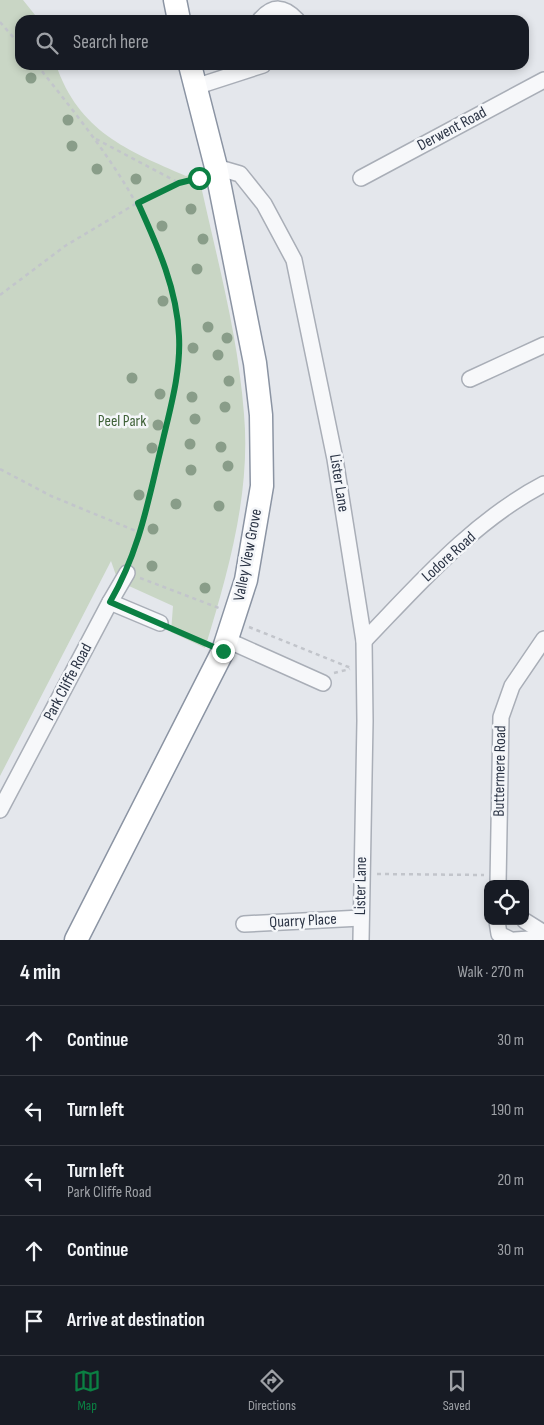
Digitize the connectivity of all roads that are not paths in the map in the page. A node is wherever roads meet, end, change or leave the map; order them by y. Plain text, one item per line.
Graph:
1 (175, 0) edge
2 (178, 15) edge
3 (264, 15) edge
4 (293, 15) edge
5 (191, 70) edge
6 (248, 70) edge
7 (544, 80) edge
8 (195, 87) junction
9 (217, 172) junction
10 (361, 178) dead end
11 (544, 345) edge
12 (470, 379) dead end
13 (544, 484) edge
14 (127, 574) road end
15 (110, 602) junction
16 (160, 623) road end
17 (230, 632) junction
18 (544, 639) edge
19 (364, 641) junction
20 (324, 683) dead end
21 (0, 810) edge
22 (498, 880) edge
23 (360, 918) junction
24 (244, 924) dead end
25 (529, 924) edge
26 (498, 925) edge
27 (544, 933) edge
28 (544, 938) edge
29 (76, 940) edge
30 (361, 940) edge
31 (511, 940) edge
32 (515, 940) edge

1 - 2 highway
3 - 4 street
5 - 8 highway
6 - 8 street
7 - 10 street, Derwent Road
8 - 9 highway
9 - 17 highway, Valley View Grove
9 - 19 street, Lister Lane
11 - 12 street
13 - 19 street, Lodore Road
14 - 15 street, Park Cliffe Road
15 - 16 street
15 - 21 street, Park Cliffe Road
17 - 20 street
17 - 29 highway, Valley View Grove
18 - 22 street, Buttermere Road
19 - 23 street, Lister Lane
23 - 24 street, Quarry Place
23 - 30 street, Lister Lane
25 - 27 street
26 - 31 street
28 - 32 street

